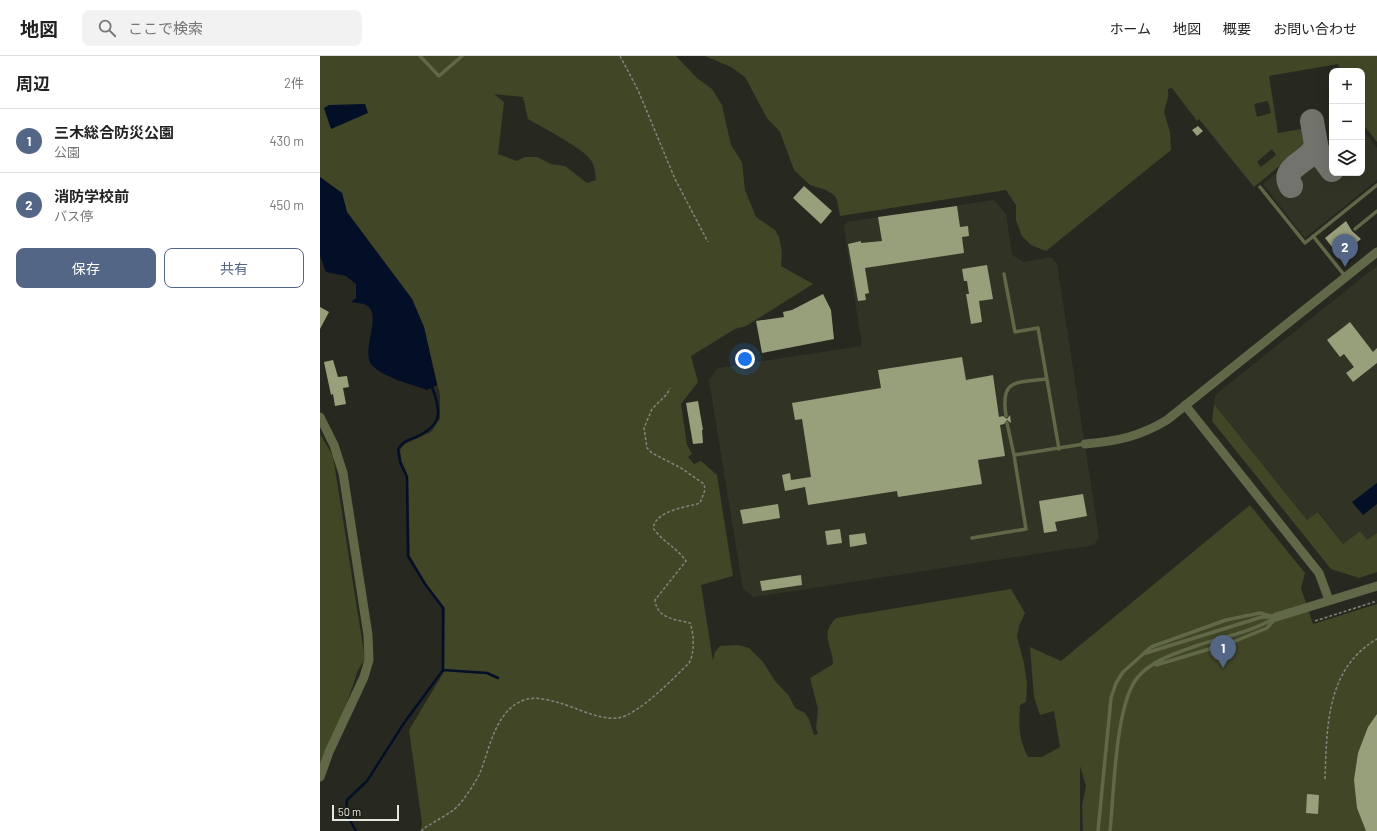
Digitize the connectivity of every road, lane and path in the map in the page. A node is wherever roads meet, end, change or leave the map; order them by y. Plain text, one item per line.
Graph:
1 (420, 56) edge
2 (462, 56) edge
3 (620, 56) edge
4 (1377, 185) edge
5 (1260, 187) dead end
6 (1377, 211) edge
7 (1354, 229) dead end
8 (1313, 236) junction
9 (708, 242) dead end
10 (1377, 252) edge
11 (1004, 274) dead end
12 (1346, 277) junction
13 (1047, 379) junction
14 (670, 388) dead end
15 (1185, 405) junction
16 (1006, 416) dead end
17 (320, 417) edge
18 (1008, 423) dead end
19 (1085, 444) joint
20 (1059, 449) junction
21 (1014, 455) junction
22 (972, 538) dead end
23 (1377, 586) edge
24 (1329, 600) junction
25 (1377, 601) edge
26 (1276, 617) junction
27 (1315, 621) dead end
28 (1377, 639) edge
29 (1145, 653) junction
30 (1152, 665) junction
31 (320, 777) edge
32 (1325, 779) dead end
33 (421, 831) edge
34 (1098, 831) edge
35 (1110, 831) edge

1 - 2 lane
3 - 9 path
4 - 8 lane
5 - 8 lane
6 - 7 lane
8 - 12 lane
10 - 12 street
11 - 13 lane
12 - 15 street
13 - 16 lane
13 - 20 lane
14 - 33 path
15 - 19 street
15 - 24 street
17 - 31 street
18 - 21 lane
19 - 20 lane
20 - 21 lane
21 - 22 lane
23 - 24 street
24 - 26 street
25 - 27 path
26 - 29 lane
26 - 29 lane
26 - 30 lane
26 - 30 lane
28 - 32 path
29 - 34 lane
30 - 35 lane

